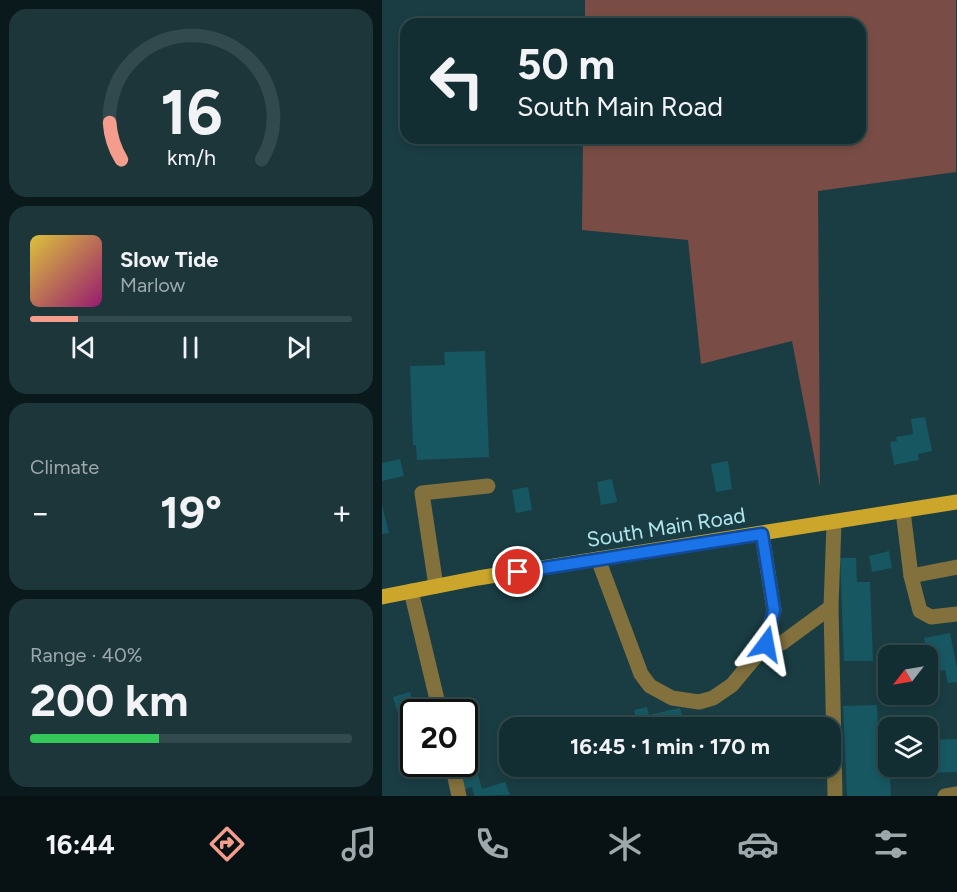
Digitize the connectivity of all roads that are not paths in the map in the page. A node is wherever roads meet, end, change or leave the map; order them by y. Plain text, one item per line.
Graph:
1 (488, 486) dead end
2 (956, 502) edge
3 (903, 511) junction
4 (834, 523) junction
5 (762, 534) junction
6 (598, 559) junction
7 (956, 567) edge
8 (911, 576) junction
9 (436, 586) junction
10 (411, 591) junction
11 (382, 597) edge
12 (831, 607) junction
13 (956, 614) edge
14 (766, 644) junction
15 (437, 699) edge
16 (455, 777) edge
17 (956, 794) edge
18 (459, 796) edge
19 (835, 796) edge
20 (945, 796) edge

1 - 9 street
2 - 3 main road, South Main Road
3 - 4 main road, South Main Road
3 - 8 street
4 - 5 main road, South Main Road
4 - 12 street
5 - 6 main road, South Main Road
5 - 14 street
6 - 9 main road, South Main Road
6 - 14 street
7 - 8 street
8 - 13 street
9 - 10 main road, South Main Road
10 - 11 main road, South Main Road
10 - 15 street
12 - 14 street
12 - 19 street
16 - 18 street
17 - 20 street

